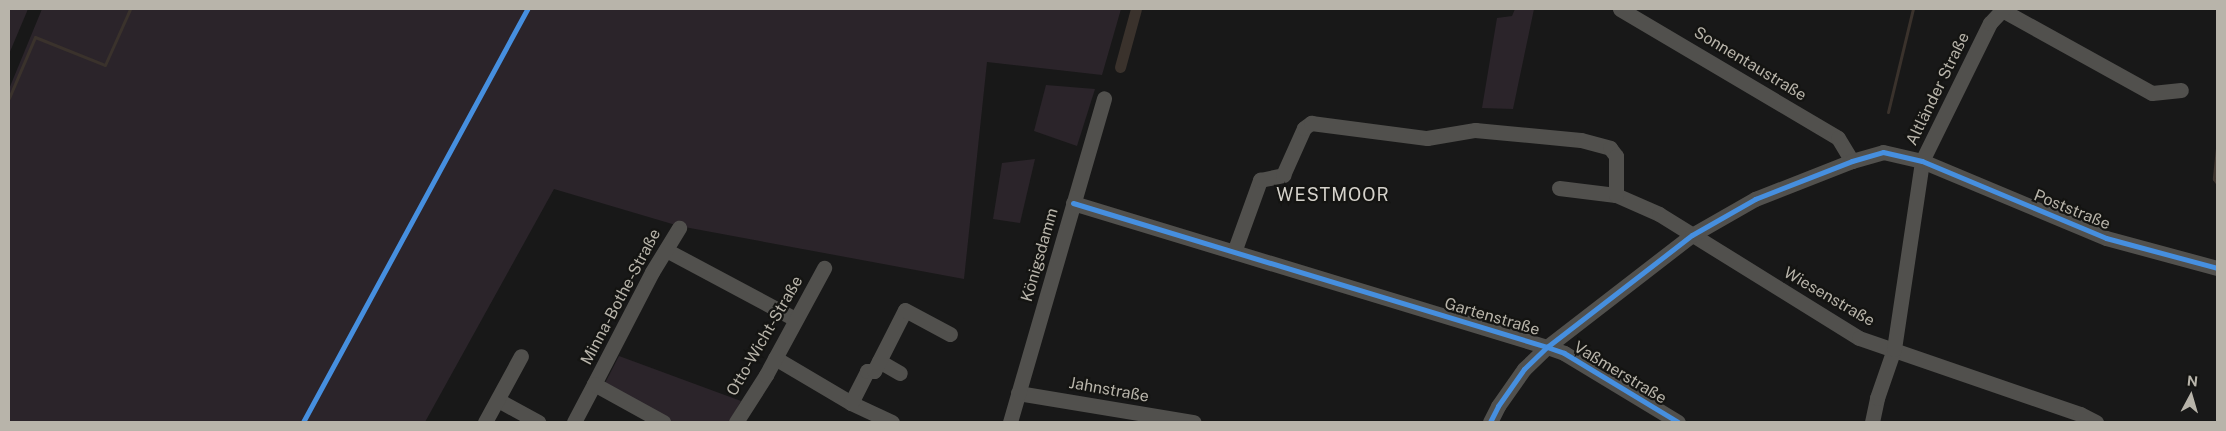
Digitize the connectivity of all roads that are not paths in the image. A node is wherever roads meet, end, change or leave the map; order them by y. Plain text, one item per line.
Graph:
1 (1620, 9) edge
2 (2003, 10) edge
3 (2181, 90) dead end
4 (1104, 98) dead end
5 (1852, 161) junction
6 (1922, 161) junction
7 (1558, 188) dead end
8 (1616, 195) junction
9 (1073, 203) junction
10 (679, 228) dead end
11 (1692, 236) junction
12 (666, 250) junction
13 (1234, 252) junction
14 (824, 268) dead end
15 (2217, 268) edge
16 (795, 319) junction
17 (950, 334) dead end
18 (1547, 346) junction
19 (1894, 349) junction
20 (521, 356) dead end
21 (775, 358) junction
22 (879, 361) junction
23 (900, 373) dead end
24 (594, 384) junction
25 (1018, 393) junction
26 (498, 400) junction
27 (851, 403) junction
28 (485, 422) edge
29 (538, 422) edge
30 (574, 422) edge
31 (662, 422) edge
32 (736, 422) edge
33 (892, 422) edge
34 (1010, 422) edge
35 (1194, 422) edge
36 (1490, 422) edge
37 (1678, 422) edge
38 (1872, 422) edge
39 (2096, 422) edge

1 - 5 street, Sonnentaustraße
2 - 3 street
2 - 6 street, Altländer Straße
4 - 9 street, Königsdamm
5 - 6 street, Gartenstraße
5 - 11 street, Gartenstraße
6 - 15 street, Poststraße
6 - 19 street, Altländer Straße
7 - 8 street, Wiesenstraße
8 - 11 street, Wiesenstraße
8 - 13 street
9 - 13 street, Gartenstraße
9 - 25 street, Königsdamm
10 - 12 street, Minna-Bothe-Straße
11 - 18 street, Gartenstraße
11 - 19 street, Wiesenstraße
12 - 16 street
12 - 24 street, Minna-Bothe-Straße
13 - 18 street, Gartenstraße
14 - 16 street, Otto-Wicht-Straße
16 - 21 street, Otto-Wicht-Straße
17 - 22 street
18 - 36 street
18 - 37 street, Vaßmerstraße
19 - 38 street, Altländer Straße
19 - 39 street, Wiesenstraße
20 - 26 street
21 - 27 street
21 - 32 street, Otto-Wicht-Straße
22 - 23 street
22 - 27 street
24 - 30 street, Minna-Bothe-Straße
24 - 31 street
25 - 34 street, Königsdamm
25 - 35 street, Jahnstraße
26 - 28 street
26 - 29 street
27 - 33 street

